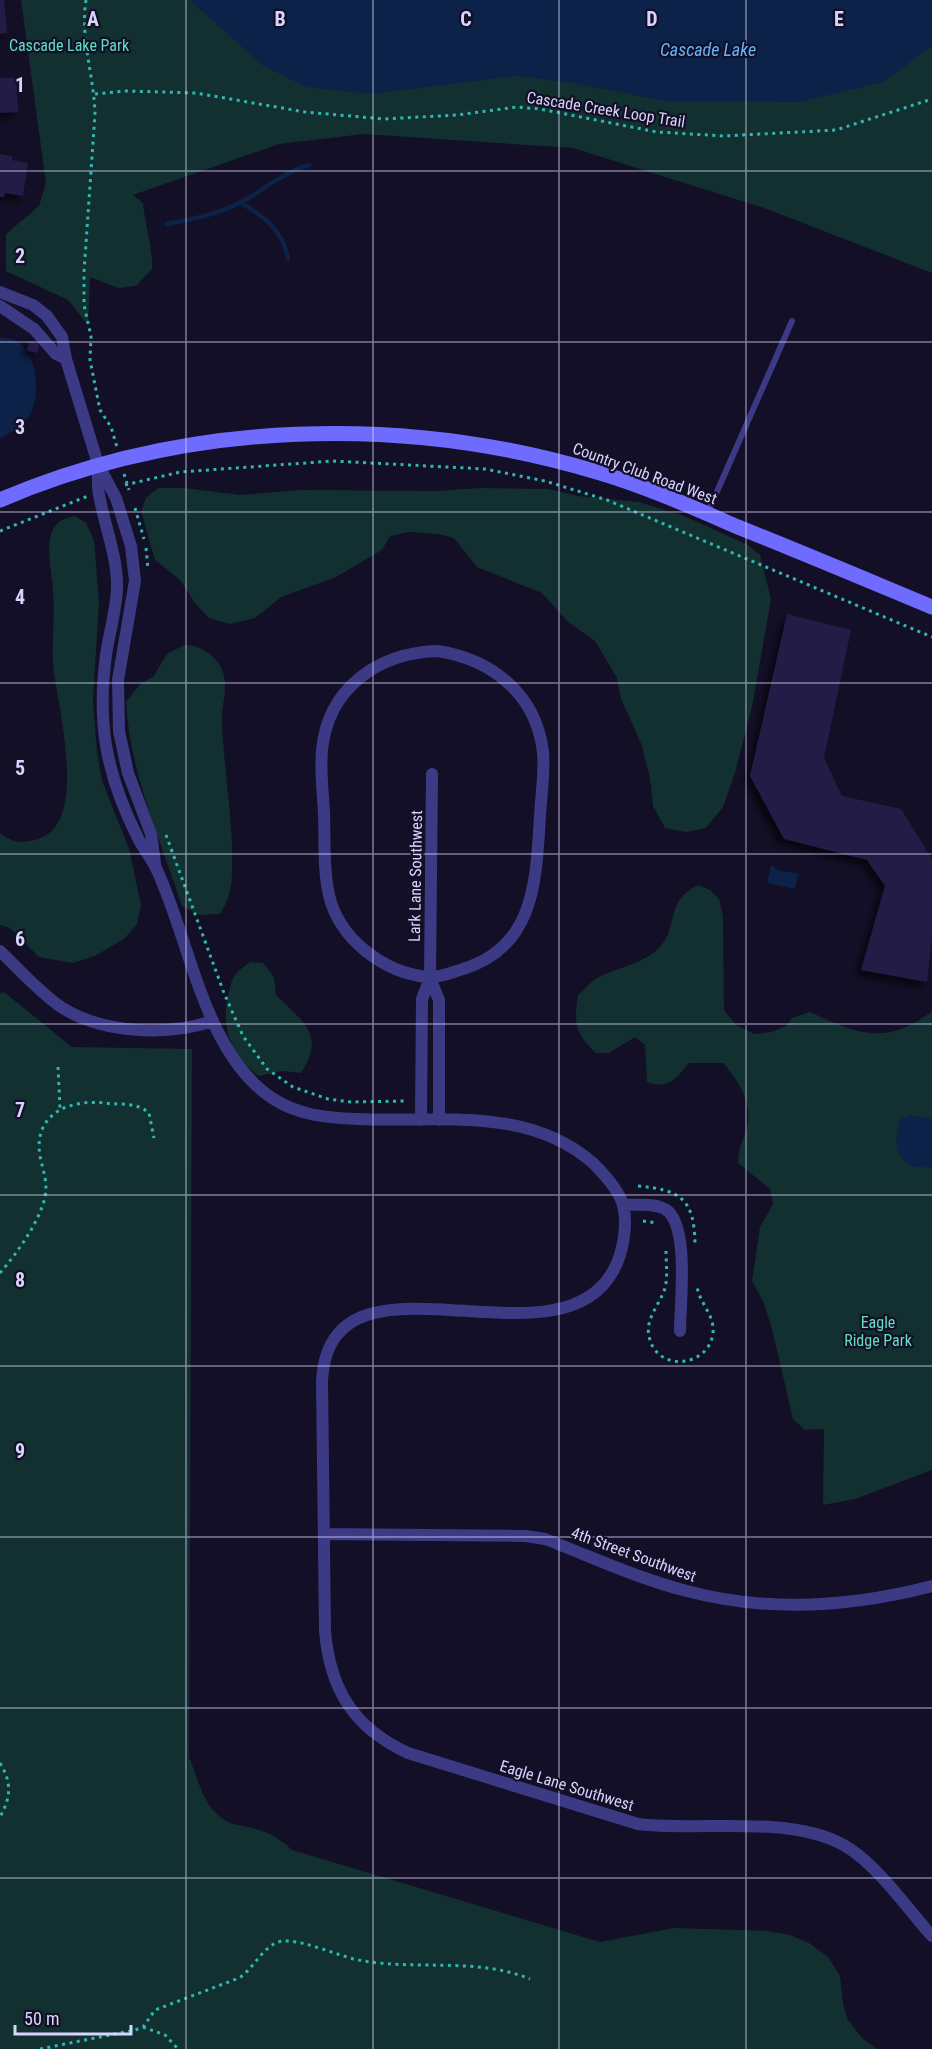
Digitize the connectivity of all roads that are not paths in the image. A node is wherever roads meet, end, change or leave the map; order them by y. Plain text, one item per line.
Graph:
1 (0, 292) edge
2 (0, 306) edge
3 (792, 321) dead end
4 (66, 359) junction
5 (98, 464) junction
6 (0, 500) edge
7 (707, 514) junction
8 (932, 607) edge
9 (432, 774) dead end
10 (156, 867) junction
11 (0, 951) edge
12 (430, 978) junction
13 (213, 1021) junction
14 (421, 1120) junction
15 (439, 1120) junction
16 (623, 1205) junction
17 (680, 1330) dead end
18 (324, 1534) junction
19 (932, 1586) edge
20 (932, 1936) edge

1 - 4 street
2 - 4 street
3 - 7 lane
4 - 5 street
5 - 6 main road, Country Club Road West
5 - 7 main road, Country Club Road West
5 - 10 street
5 - 10 street
7 - 8 main road, Country Club Road West
9 - 12 street, Lark Lane Southwest
10 - 13 street
11 - 13 street
12 - 12 street
12 - 14 street, Lark Lane Southwest
12 - 15 street, Lark Lane Southwest
13 - 14 street
14 - 15 street
15 - 16 street
16 - 17 street
16 - 18 street, Eagle Lane Southwest
18 - 19 street, 4th Street Southwest
18 - 20 street, Eagle Lane Southwest

